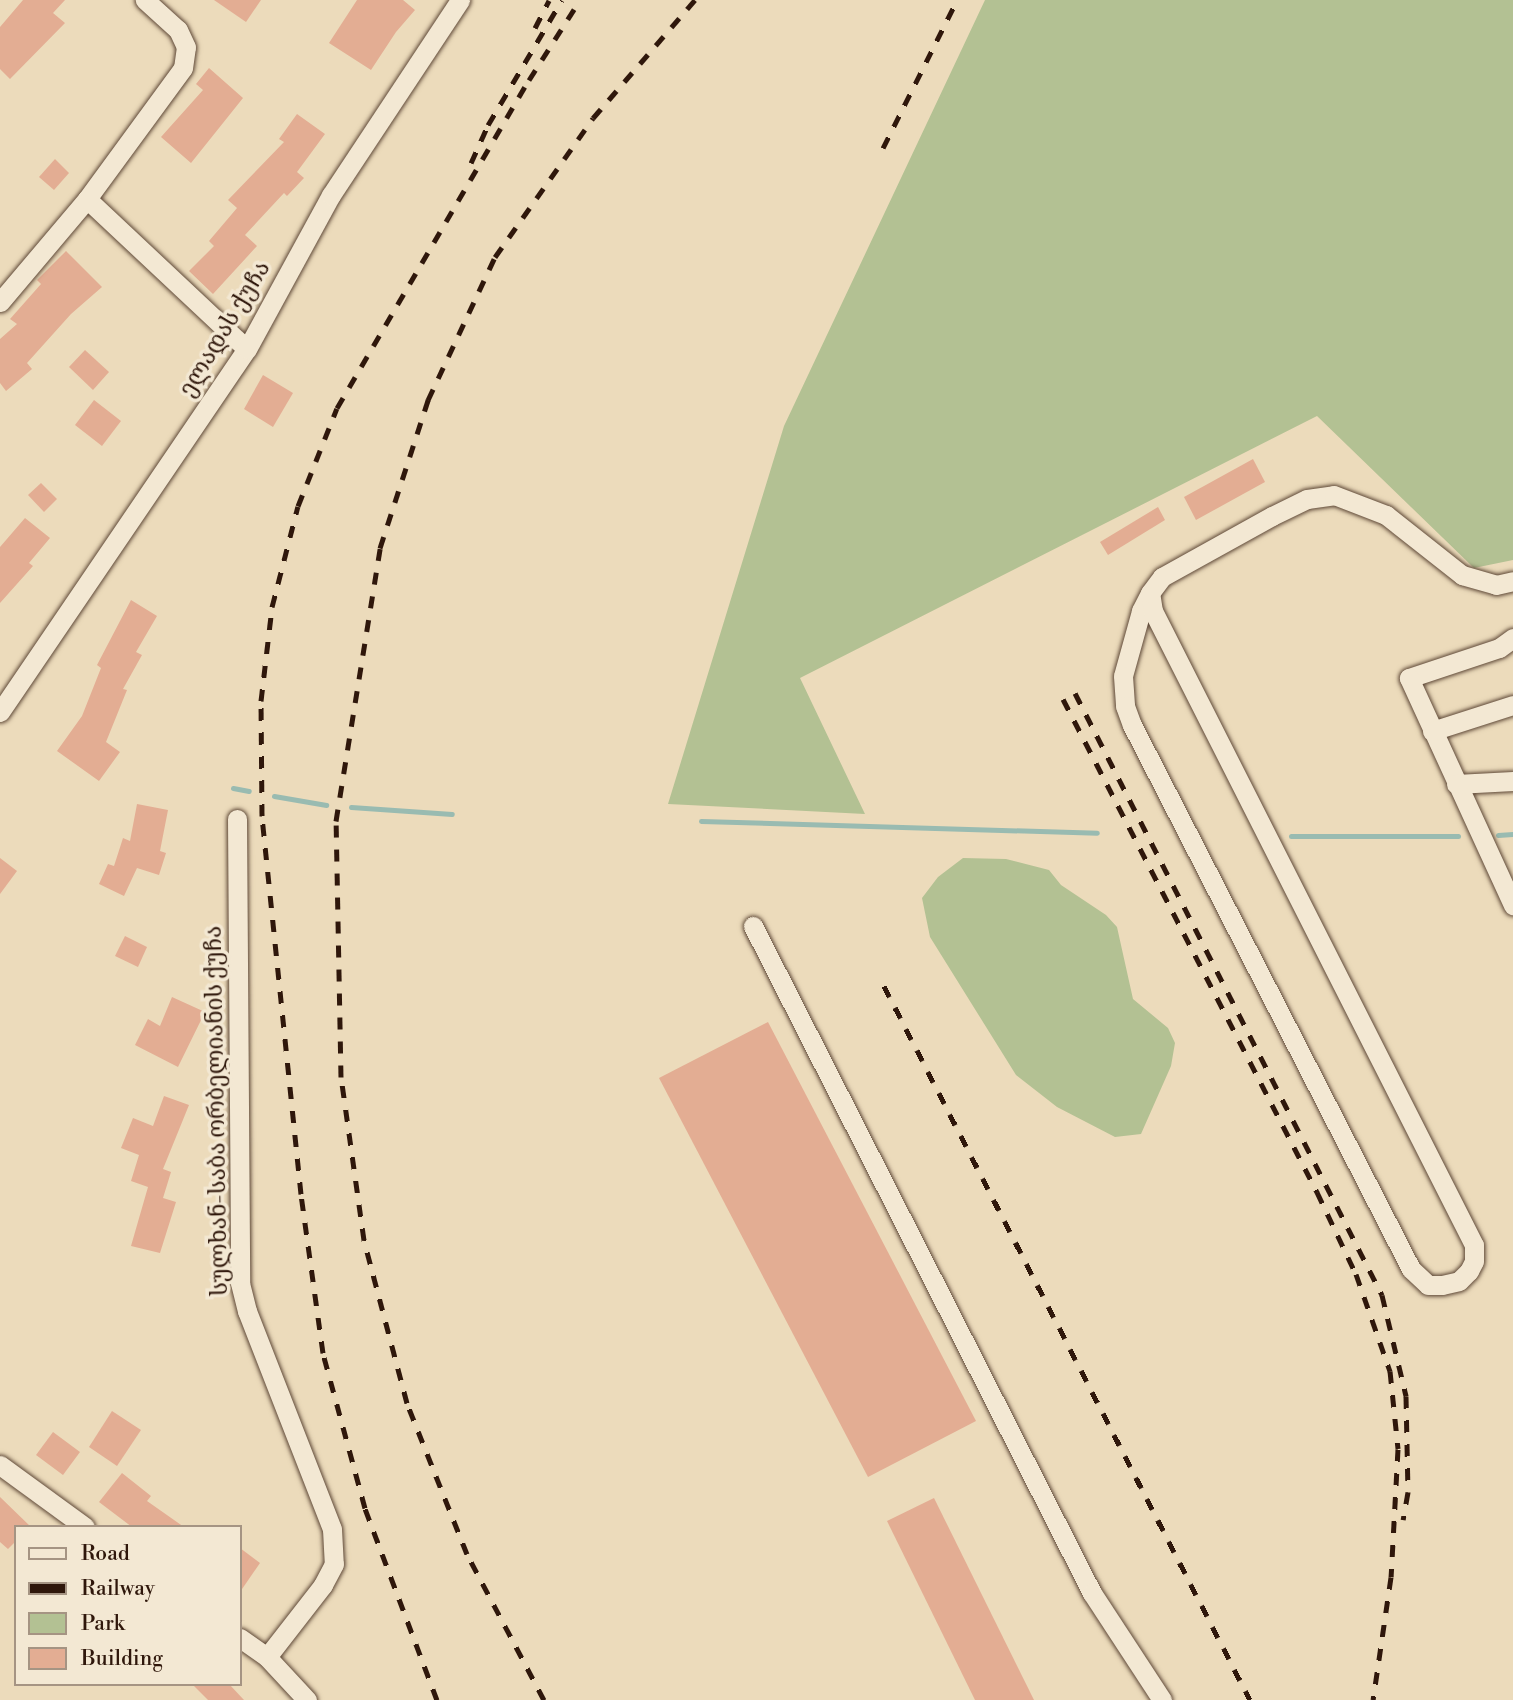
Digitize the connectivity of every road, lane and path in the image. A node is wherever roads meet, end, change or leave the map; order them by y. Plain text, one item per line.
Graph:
1 (145, 0) edge
2 (460, 0) edge
3 (87, 199) junction
4 (0, 302) edge
5 (247, 349) junction
6 (1513, 581) edge
7 (1150, 593) junction
8 (1513, 638) edge
9 (1513, 705) edge
10 (0, 712) edge
11 (1432, 730) junction
12 (1513, 782) edge
13 (1456, 784) junction
14 (237, 819) dead end
15 (1511, 896) edge
16 (753, 926) dead end
17 (0, 1465) edge
18 (82, 1525) edge
19 (242, 1639) edge
20 (267, 1657) junction
21 (307, 1700) edge
22 (1162, 1700) edge

1 - 3 street
2 - 5 street, ელადას ქუჩა
3 - 4 street
3 - 5 street
5 - 10 street, ელადას ქუჩა
6 - 7 street
7 - 7 street
8 - 11 street
9 - 11 street
11 - 13 street
12 - 13 street
13 - 15 street
14 - 20 street, სულხან-საბა ორბელიანის ქუჩა
16 - 22 street
17 - 18 street
19 - 20 street
20 - 21 street

